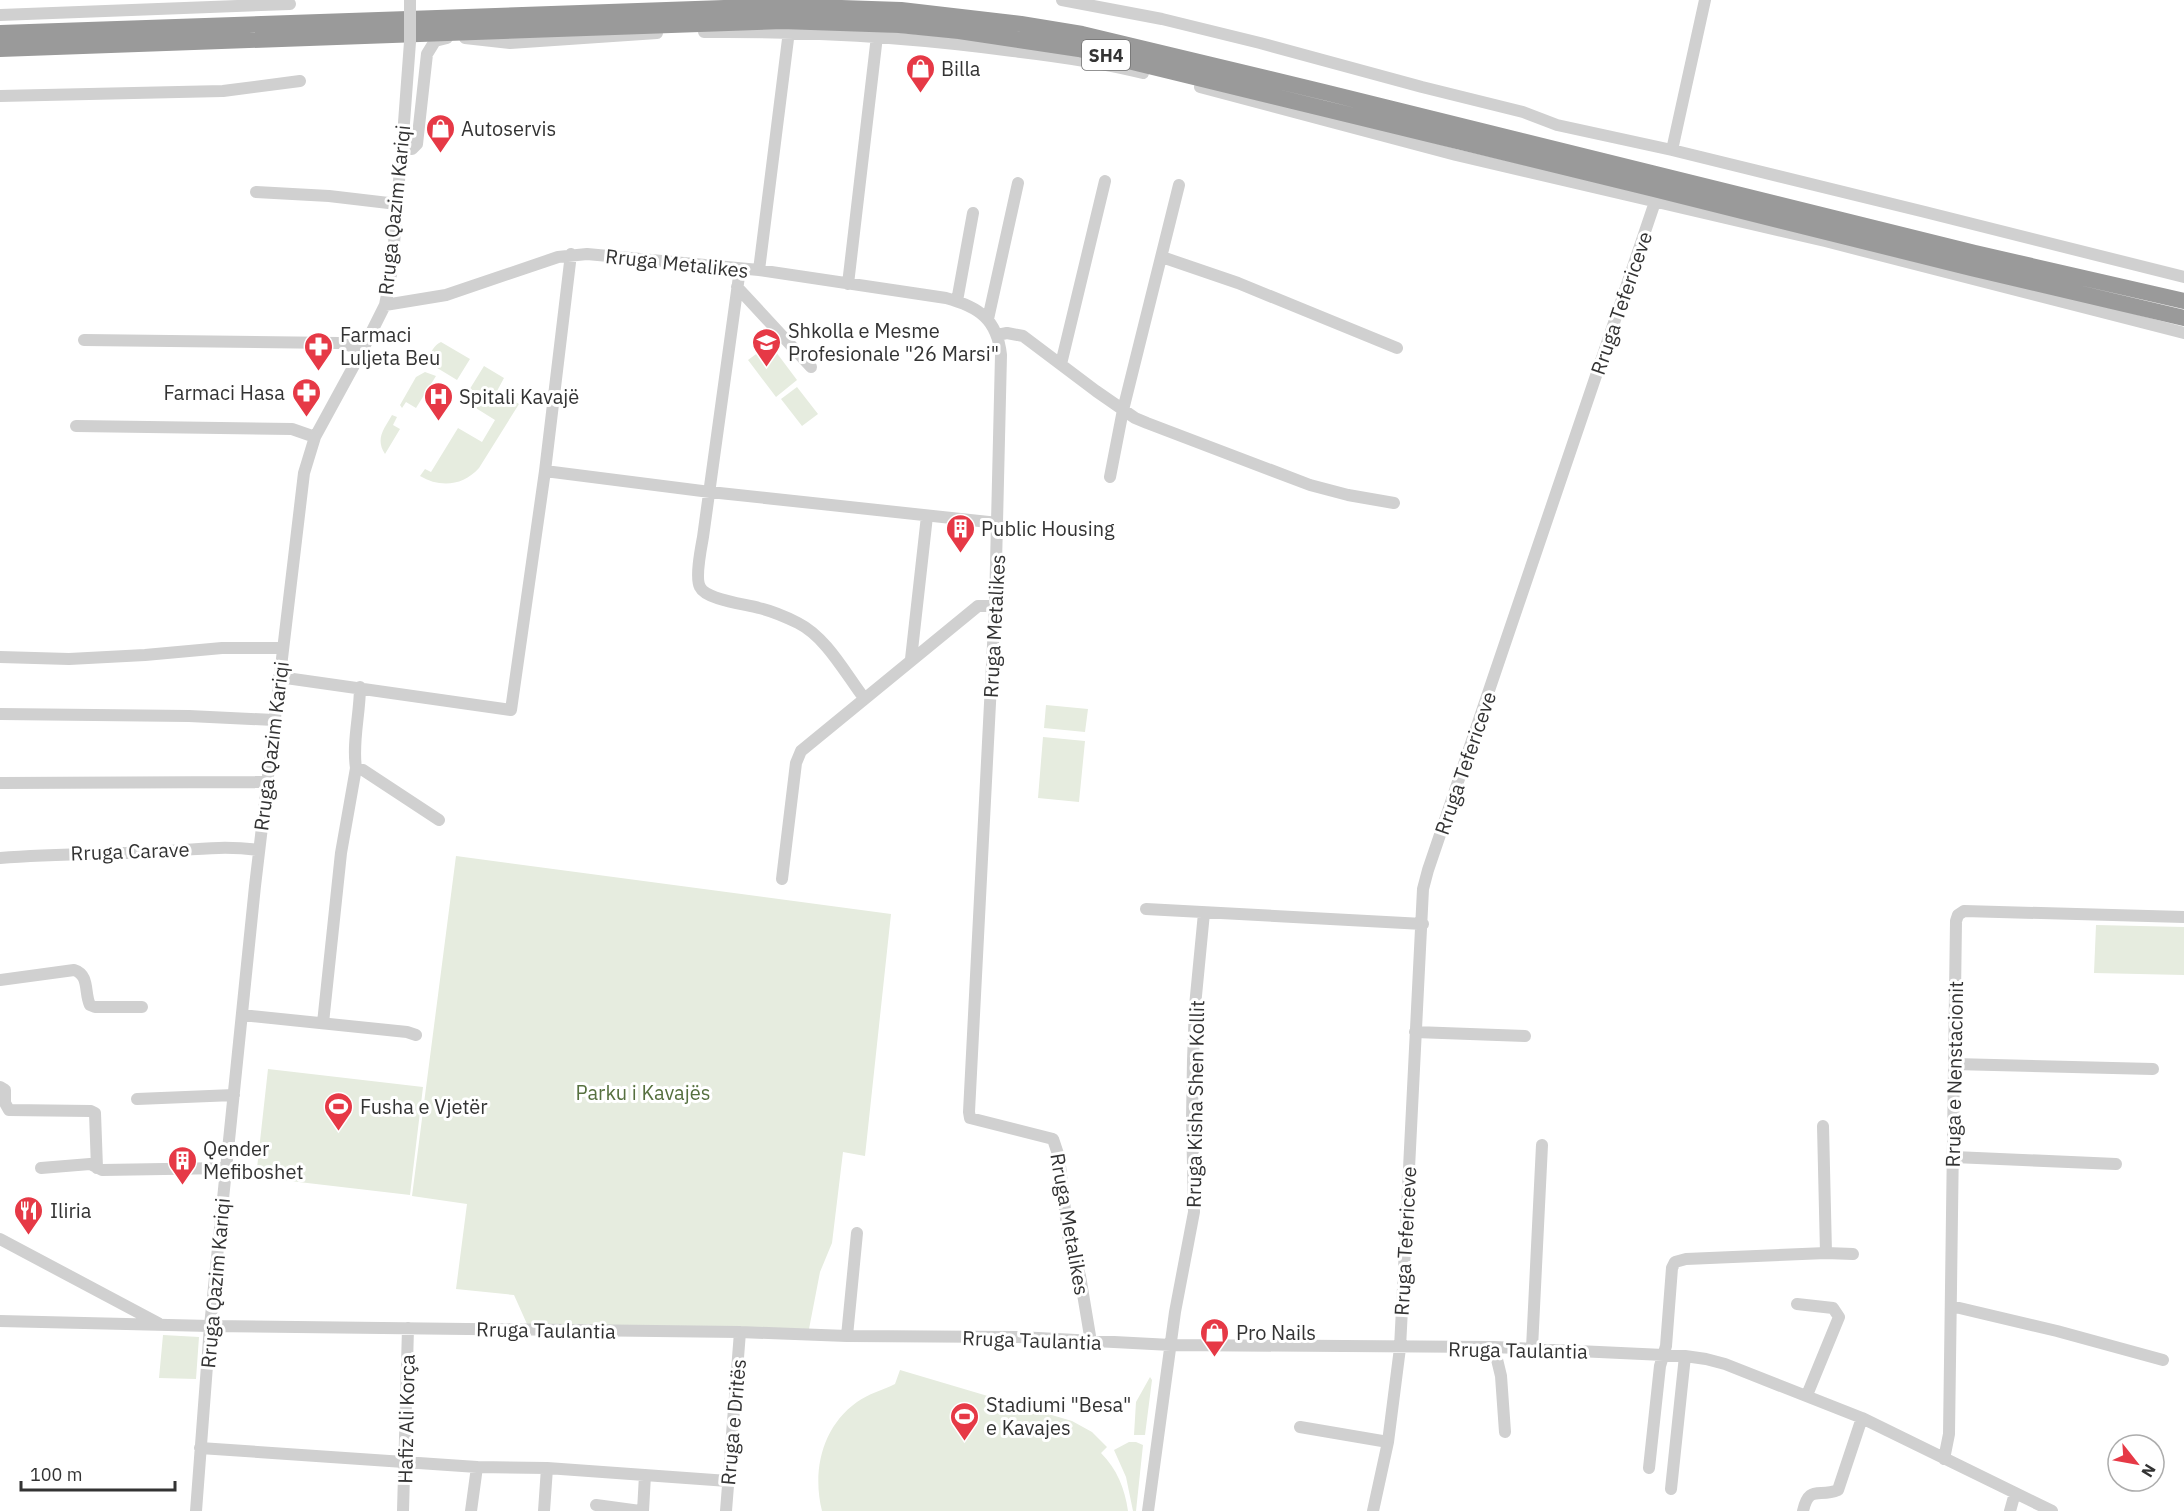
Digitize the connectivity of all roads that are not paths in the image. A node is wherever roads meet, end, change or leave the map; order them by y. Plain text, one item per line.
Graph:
1 (410, 0) edge
2 (1062, 0) edge
3 (1705, 0) edge
4 (215, 4) edge
5 (290, 4) dead end
6 (0, 15) edge
7 (789, 31) junction
8 (0, 33) edge
9 (877, 36) junction
10 (0, 49) edge
11 (300, 81) dead end
12 (0, 96) edge
13 (402, 149) junction
14 (1672, 150) junction
15 (1105, 181) dead end
16 (1018, 183) dead end
17 (1179, 185) dead end
18 (256, 192) dead end
19 (1655, 202) junction
20 (397, 204) junction
21 (973, 213) dead end
22 (1761, 216) junction
23 (1828, 242) junction
24 (571, 254) junction
25 (1162, 257) junction
26 (740, 269) junction
27 (759, 270) junction
28 (2184, 278) edge
29 (848, 284) junction
30 (737, 287) junction
31 (957, 301) junction
32 (2184, 301) edge
33 (385, 305) junction
34 (988, 318) junction
35 (2184, 318) edge
36 (2184, 333) edge
37 (997, 335) junction
38 (84, 340) dead end
39 (1397, 348) dead end
40 (363, 349) junction
41 (1061, 364) junction
42 (811, 367) dead end
43 (1123, 410) junction
44 (76, 426) dead end
45 (315, 437) junction
46 (545, 471) junction
47 (1110, 477) dead end
48 (710, 492) junction
49 (1394, 503) dead end
50 (927, 516) junction
51 (998, 523) junction
52 (995, 606) junction
53 (283, 648) junction
54 (0, 657) edge
55 (911, 660) junction
56 (279, 677) junction
57 (360, 687) junction
58 (864, 698) junction
59 (0, 714) edge
60 (274, 720) junction
61 (356, 768) junction
62 (267, 782) junction
63 (0, 783) edge
64 (439, 820) dead end
65 (259, 850) junction
66 (0, 858) edge
67 (782, 879) dead end
68 (1146, 909) dead end
69 (1204, 913) junction
70 (2184, 917) edge
71 (1423, 924) junction
72 (0, 980) edge
73 (142, 1007) dead end
74 (242, 1015) junction
75 (323, 1023) junction
76 (1415, 1032) junction
77 (416, 1035) dead end
78 (1525, 1036) dead end
79 (1954, 1064) junction
80 (2153, 1069) dead end
81 (0, 1087) edge
82 (234, 1095) junction
83 (137, 1099) dead end
84 (1823, 1126) dead end
85 (1542, 1145) dead end
86 (1954, 1157) junction
87 (2116, 1164) dead end
88 (41, 1168) dead end
89 (97, 1168) junction
90 (226, 1168) junction
91 (857, 1233) dead end
92 (0, 1239) edge
93 (1826, 1253) junction
94 (1853, 1254) dead end
95 (1797, 1304) dead end
96 (1951, 1306) junction
97 (0, 1321) edge
98 (162, 1325) junction
99 (210, 1326) junction
100 (408, 1328) junction
101 (740, 1332) junction
102 (847, 1336) junction
103 (1091, 1342) junction
104 (1171, 1345) junction
105 (1494, 1347) junction
106 (1400, 1348) junction
107 (1532, 1348) junction
108 (1663, 1355) junction
109 (1685, 1356) junction
110 (2163, 1360) dead end
111 (1807, 1395) junction
112 (1862, 1418) junction
113 (1300, 1427) dead end
114 (1505, 1432) dead end
115 (1388, 1442) junction
116 (200, 1448) junction
117 (1944, 1459) junction
118 (405, 1461) junction
119 (477, 1467) junction
120 (547, 1468) junction
121 (1649, 1468) dead end
122 (645, 1475) junction
123 (728, 1481) junction
124 (1671, 1489) dead end
125 (2015, 1493) junction
126 (596, 1505) dead end
127 (196, 1511) edge
128 (404, 1511) edge
129 (471, 1511) edge
130 (544, 1511) edge
131 (642, 1511) edge
132 (726, 1511) edge
133 (1148, 1511) edge
134 (1373, 1511) edge
135 (1803, 1511) edge
136 (2010, 1511) edge
137 (2052, 1511) edge

1 - 13 street, Rruga Qazim Kariqi, bridge
2 - 14 street
3 - 14 street
4 - 5 street
4 - 6 street
7 - 9 street
7 - 13 street
7 - 27 street
8 - 32 highway, SH4
9 - 19 street
9 - 29 street
10 - 22 highway, SH4
11 - 12 street
13 - 20 street, Rruga Qazim Kariqi
14 - 28 street
15 - 41 street
16 - 34 street
17 - 25 street
18 - 20 street
19 - 23 street
19 - 71 street, Rruga Tefericeve
20 - 33 street, Rruga Qazim Kariqi
21 - 31 street
22 - 23 highway
22 - 35 highway, SH4
23 - 36 street
24 - 26 street, Rruga Metalikes
24 - 33 street, Rruga Metalikes
24 - 46 street
25 - 39 street
25 - 43 street
26 - 27 street, Rruga Metalikes
26 - 30 street
27 - 29 street, Rruga Metalikes
29 - 31 street, Rruga Metalikes
30 - 42 street
30 - 48 street
31 - 34 street, Rruga Metalikes
33 - 40 street, Rruga Qazim Kariqi
34 - 37 street, Rruga Metalikes
37 - 41 street
37 - 51 street, Rruga Metalikes
38 - 40 street
40 - 45 street, Rruga Qazim Kariqi
41 - 43 street
43 - 47 street
43 - 49 street
44 - 45 street
45 - 53 street, Rruga Qazim Kariqi
46 - 48 street
46 - 57 street
48 - 50 street
48 - 58 street
50 - 51 street
50 - 55 street
51 - 52 street, Rruga Metalikes
52 - 55 street
52 - 103 street, Rruga Metalikes
53 - 54 street
53 - 56 street, Rruga Qazim Kariqi
55 - 58 street
56 - 57 street
56 - 60 street, Rruga Qazim Kariqi
57 - 61 street
58 - 67 street
59 - 60 street
60 - 62 street, Rruga Qazim Kariqi
61 - 64 street
61 - 75 street
62 - 63 street
62 - 65 street, Rruga Qazim Kariqi
65 - 66 street, Rruga Carave
65 - 74 street, Rruga Qazim Kariqi
68 - 69 street
69 - 71 street
69 - 104 street, Rruga Kisha Shen Kollit
70 - 79 street, Rruga e Nenstacionit
71 - 76 street, Rruga Tefericeve
72 - 73 street
74 - 75 street
74 - 82 street, Rruga Qazim Kariqi
75 - 77 street
76 - 78 street
76 - 106 street, Rruga Tefericeve
79 - 80 street
79 - 86 street, Rruga e Nenstacionit
81 - 89 street
82 - 83 street
82 - 90 street, Rruga Qazim Kariqi
84 - 93 street
85 - 107 street
86 - 87 street
86 - 96 street, Rruga e Nenstacionit
88 - 89 street
89 - 90 street
90 - 99 street, Rruga Qazim Kariqi
91 - 102 street
92 - 98 street, Rruga Taulantia
93 - 94 street
93 - 108 street
95 - 111 street
96 - 110 street
96 - 117 street, Rruga e Nenstacionit
97 - 98 street
98 - 99 street, Rruga Taulantia
99 - 100 street, Rruga Taulantia
99 - 116 street, Rruga Qazim Kariqi
100 - 101 street, Rruga Taulantia
100 - 118 street, Hafiz Ali Korça
101 - 102 street, Rruga Taulantia
101 - 123 street, Rruga e Dritës
102 - 103 street, Rruga Taulantia
103 - 104 street, Rruga Taulantia
104 - 106 street, Rruga Taulantia
104 - 133 street, Rruga Kisha Shen Kollit
105 - 106 street, Rruga Taulantia
105 - 107 street, Rruga Taulantia
105 - 114 street
106 - 115 street, Rruga Tefericeve
107 - 108 street, Rruga Taulantia
108 - 109 street, Rruga Taulantia
108 - 121 street
109 - 111 street, Rruga Taulantia
109 - 124 street
111 - 112 street, Rruga Taulantia
112 - 117 street, Rruga Taulantia
112 - 135 street
113 - 115 street
115 - 134 street, Rruga Tefericeve
116 - 118 street
116 - 127 street, Rruga Qazim Kariqi
117 - 125 street, Rruga Taulantia
118 - 119 street
118 - 128 street, Hafiz Ali Korça
119 - 120 street
119 - 129 street
120 - 122 street
120 - 130 street
122 - 123 street
122 - 131 street
123 - 132 street, Rruga e Dritës
125 - 136 street
125 - 137 street, Rruga Taulantia
126 - 131 street

